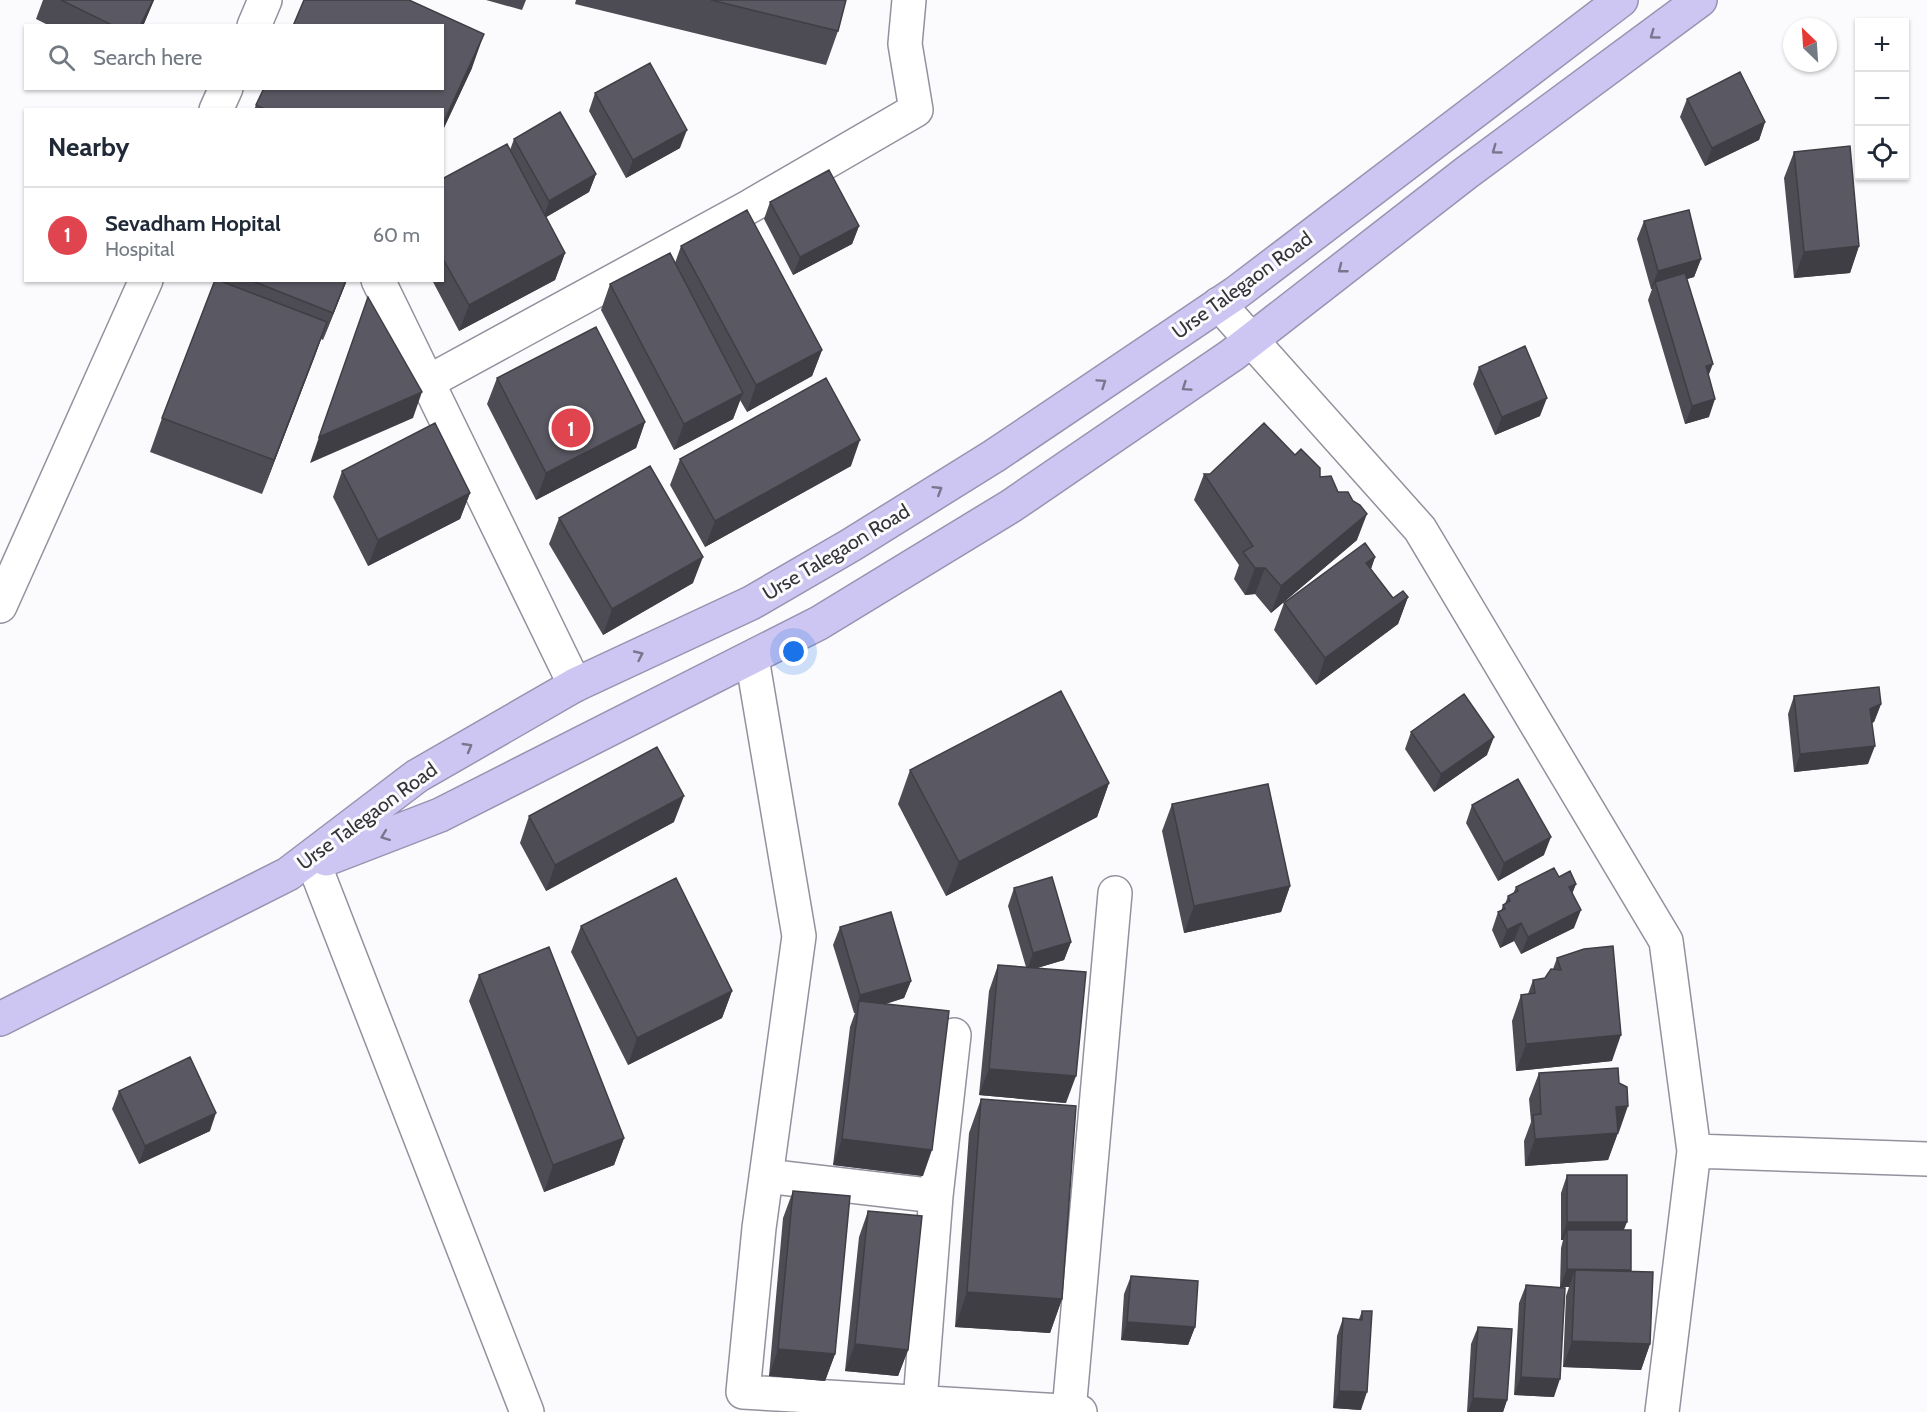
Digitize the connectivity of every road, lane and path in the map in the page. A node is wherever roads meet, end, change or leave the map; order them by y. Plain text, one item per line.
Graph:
1 (265, 0) edge
2 (909, 0) edge
3 (1621, 0) edge
4 (1700, 0) edge
5 (255, 24) edge
6 (225, 90) edge
7 (217, 108) edge
8 (145, 282) edge
9 (379, 282) edge
10 (1219, 304) junction
11 (1252, 340) junction
12 (428, 382) junction
13 (0, 606) edge
14 (752, 658) junction
15 (574, 686) junction
16 (301, 869) junction
17 (1116, 893) dead end
18 (0, 1019) edge
19 (954, 1035) dead end
20 (1694, 1151) junction
21 (1927, 1159) edge
22 (766, 1176) junction
23 (936, 1196) junction
24 (920, 1402) junction
25 (824, 1404) edge
26 (527, 1412) edge
27 (1074, 1412) edge
28 (1662, 1412) edge

1 - 5 street
2 - 12 street
3 - 10 highway, Urse Talegaon Road
4 -> 11 highway
6 - 7 street
8 - 13 street
9 - 12 street
10 - 11 street
15 -> 10 highway, Urse Talegaon Road
11 -> 14 highway
11 - 20 street
12 - 15 street
14 -> 16 highway
14 - 22 street
16 -> 15 highway, Urse Talegaon Road
16 - 18 highway, Urse Talegaon Road
16 - 26 street
17 - 27 street
19 - 23 street
20 - 21 street
20 - 28 street
22 - 23 street
22 - 25 street
23 - 24 street
24 - 25 street
24 - 27 street

